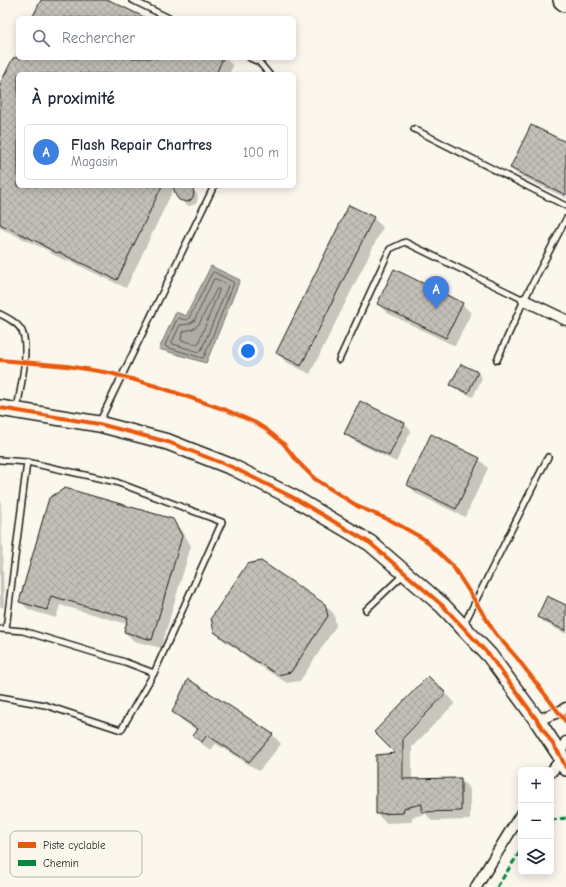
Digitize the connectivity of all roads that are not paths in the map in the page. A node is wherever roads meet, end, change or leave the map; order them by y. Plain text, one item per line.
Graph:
1 (132, 0) edge
2 (563, 0) edge
3 (566, 2) edge
4 (164, 16) edge
5 (254, 60) edge
6 (267, 72) edge
7 (414, 129) dead end
8 (213, 188) edge
9 (566, 206) edge
10 (566, 219) edge
11 (524, 300) junction
12 (0, 314) edge
13 (566, 320) edge
14 (339, 360) dead end
15 (497, 360) dead end
16 (0, 408) edge
17 (16, 411) junction
18 (99, 424) junction
19 (548, 457) dead end
20 (0, 460) edge
21 (27, 462) junction
22 (405, 573) junction
23 (366, 610) dead end
24 (463, 627) junction
25 (3, 629) edge
26 (154, 673) junction
27 (0, 697) edge
28 (566, 708) edge
29 (537, 720) junction
30 (563, 756) edge
31 (554, 768) edge
32 (518, 819) edge
33 (476, 887) edge

1 - 4 lane
2 - 3 highway
5 - 6 lane
7 - 9 lane
8 - 18 lane
10 - 11 lane
11 - 13 street
11 - 14 lane
11 - 15 lane
12 - 17 lane
16 - 17 street
17 - 18 street
18 - 22 street
19 - 24 lane
20 - 21 lane
21 - 25 lane
21 - 26 lane
22 - 23 lane
22 - 24 street
24 - 29 street
25 - 26 lane
26 - 27 lane
28 - 29 street
29 - 30 street
30 - 31 street
32 - 33 street

